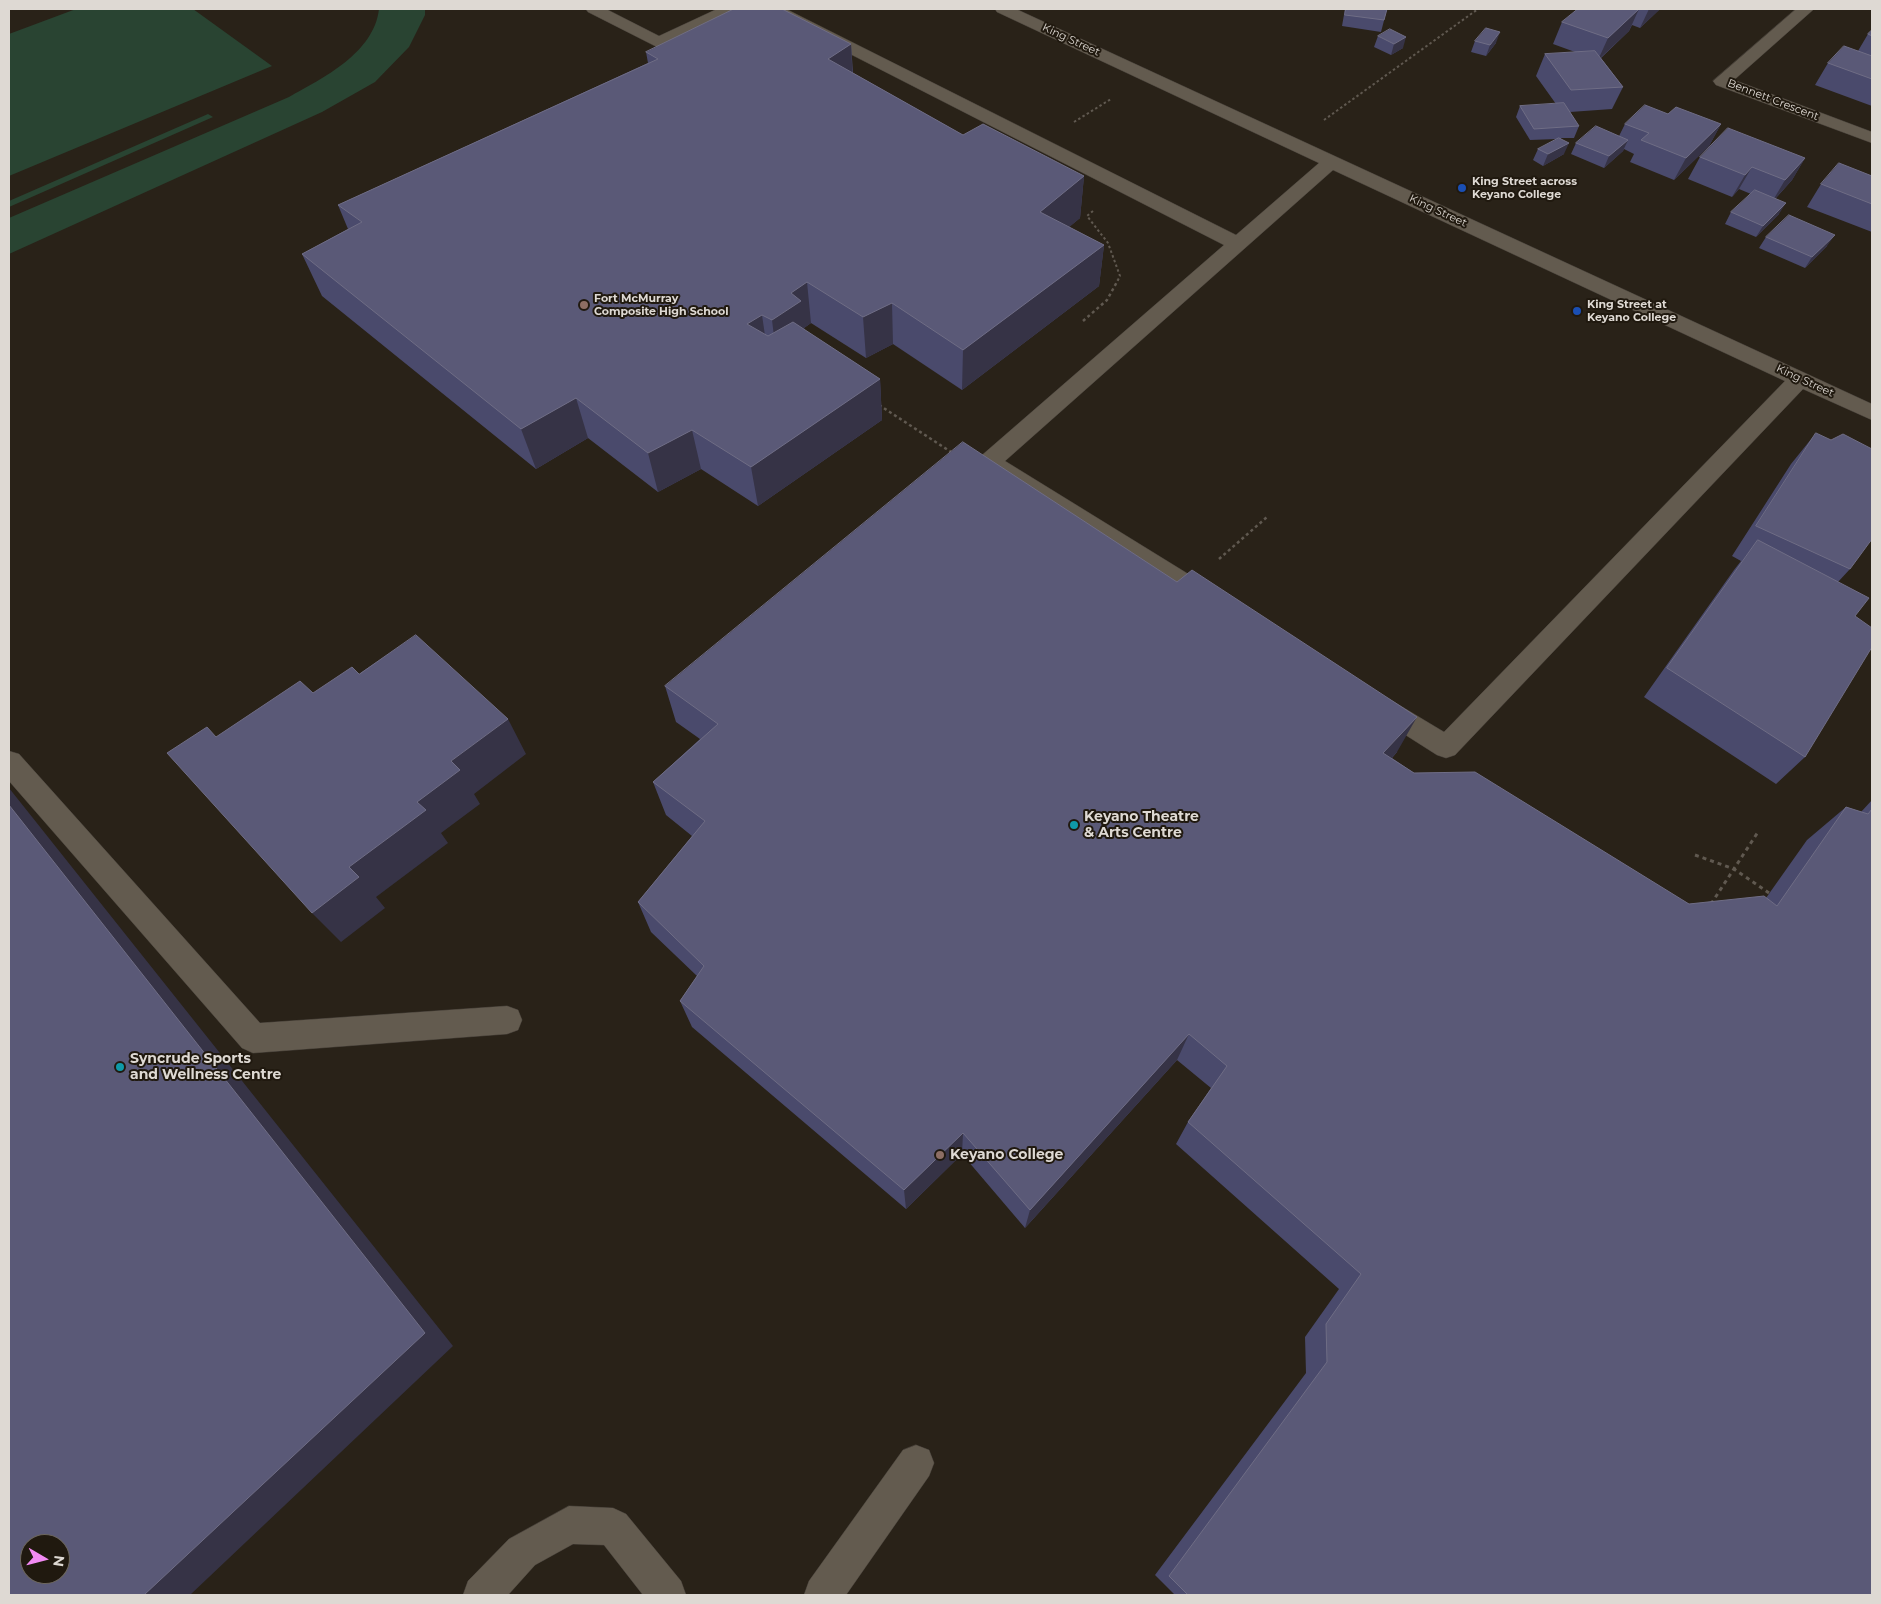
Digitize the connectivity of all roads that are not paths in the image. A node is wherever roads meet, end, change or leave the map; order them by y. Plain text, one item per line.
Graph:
1 (594, 9) edge
2 (729, 9) edge
3 (774, 9) edge
4 (1003, 9) edge
5 (1806, 9) edge
6 (1872, 138) edge
7 (1332, 161) junction
8 (1238, 244) junction
9 (1800, 379) junction
10 (1872, 413) edge
11 (1230, 612) edge
12 (1363, 695) edge
13 (9, 762) edge
14 (507, 1020) dead end
15 (916, 1463) dead end
16 (482, 1595) edge
17 (667, 1595) edge
18 (823, 1595) edge

1 - 2 street
3 - 8 street
4 - 7 street, King Street
5 - 6 street, Bennett Crescent
7 - 8 street
7 - 9 street, King Street
8 - 11 street
9 - 10 street, King Street
9 - 12 street
13 - 14 street
15 - 18 street
16 - 17 street

